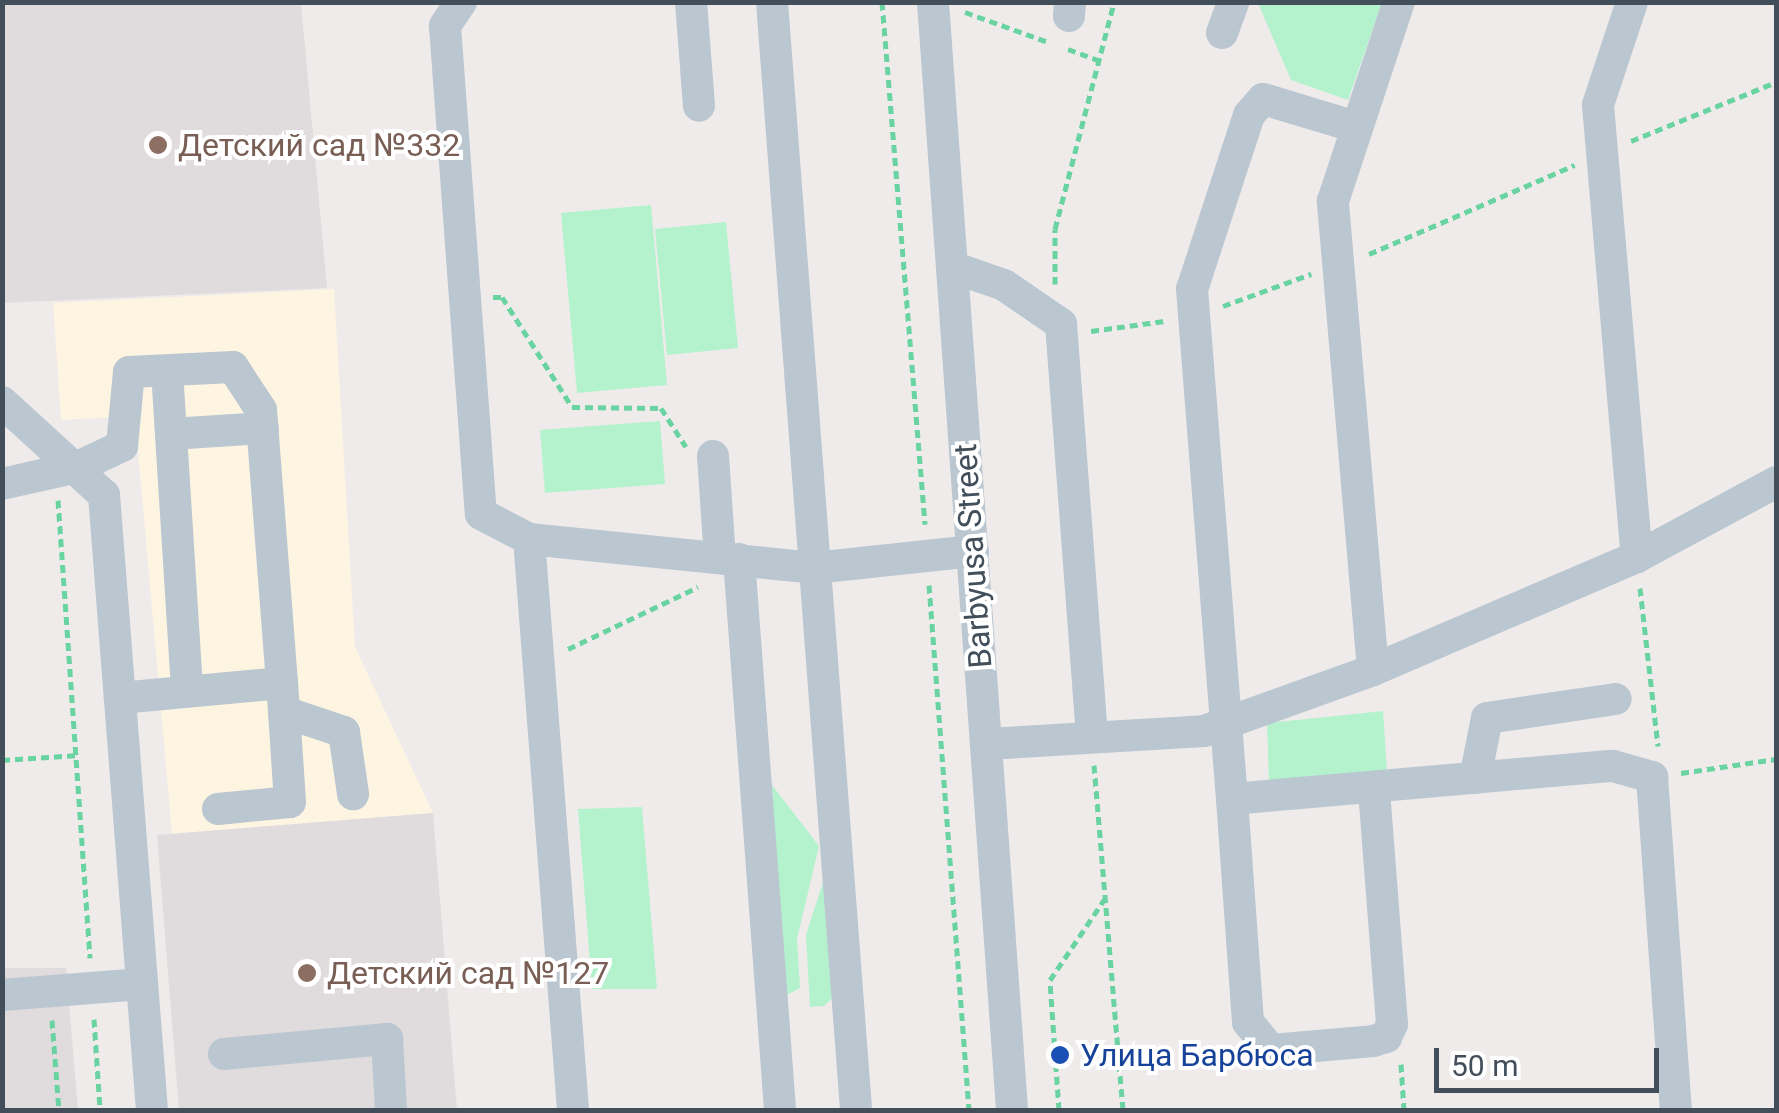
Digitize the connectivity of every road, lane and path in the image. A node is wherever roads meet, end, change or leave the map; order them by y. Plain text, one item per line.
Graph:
1 (462, 2) edge
2 (691, 2) edge
3 (772, 2) edge
4 (1114, 2) edge
5 (1399, 2) edge
6 (1632, 2) edge
7 (945, 6) edge
8 (1099, 60) junction
9 (1776, 82) edge
10 (700, 106) dead end
11 (1356, 128) junction
12 (1602, 153) junction
13 (1334, 265) junction
14 (952, 267) junction
15 (465, 296) junction
16 (1192, 317) junction
17 (1060, 326) junction
18 (167, 370) junction
19 (2, 402) edge
20 (263, 428) junction
21 (171, 434) junction
22 (701, 454) joint
23 (67, 469) junction
24 (1776, 482) edge
25 (2, 484) edge
26 (529, 540) junction
27 (973, 551) junction
28 (1637, 558) junction
29 (733, 562) junction
30 (814, 568) junction
31 (539, 663) junction
32 (1373, 670) junction
33 (187, 691) junction
34 (120, 698) junction
35 (283, 698) junction
36 (1616, 699) dead end
37 (1224, 724) junction
38 (1092, 737) junction
39 (986, 744) junction
40 (79, 755) junction
41 (1776, 759) edge
42 (2, 760) edge
43 (1475, 778) junction
44 (1652, 778) junction
45 (1374, 788) junction
46 (353, 794) dead end
47 (1232, 800) junction
48 (218, 809) dead end
49 (1106, 898) junction
50 (142, 984) junction
51 (92, 988) junction
52 (49, 992) junction
53 (2, 995) edge
54 (1386, 1037) junction
55 (224, 1054) dead end
56 (60, 1110) edge
57 (100, 1110) edge
58 (152, 1110) edge
59 (392, 1110) edge
60 (574, 1110) edge
61 (780, 1110) edge
62 (856, 1110) edge
63 (1012, 1110) edge
64 (1060, 1110) edge
65 (1124, 1110) edge
66 (1404, 1110) edge
67 (1676, 1110) edge

1 - 15 street
2 - 10 street
3 - 30 street
4 - 8 path
5 - 11 street
6 - 12 street
7 - 8 path
7 - 14 street, Barbyusa Street
8 - 17 path
9 - 12 path
11 - 13 street
11 - 16 street
12 - 13 path
12 - 28 street
13 - 16 path
13 - 32 street
14 - 17 street
14 - 27 street, Barbyusa Street
15 - 22 path
15 - 26 street
16 - 17 path
16 - 37 street
17 - 38 street
18 - 20 street
18 - 21 street
18 - 23 street
19 - 23 street
20 - 21 street
20 - 35 street
21 - 33 street
22 - 29 street
23 - 25 street
23 - 34 street
23 - 40 path
24 - 28 street
26 - 29 street
26 - 31 street
27 - 30 street
27 - 39 street, Barbyusa Street
28 - 32 street
28 - 44 path
29 - 30 street
29 - 31 path
29 - 61 street
30 - 62 street
31 - 60 street
32 - 37 street
33 - 34 street
33 - 35 street
34 - 50 street
35 - 46 street
35 - 48 street
36 - 43 street
37 - 38 street
37 - 47 street
38 - 39 street
38 - 49 path
39 - 63 street, Barbyusa Street
40 - 42 path
40 - 51 path
41 - 44 path
43 - 44 street
43 - 45 street
44 - 67 street
45 - 47 street
45 - 54 street
47 - 54 street
49 - 64 path
49 - 65 path
50 - 51 street
50 - 58 street
51 - 52 street
51 - 57 path
52 - 53 street
52 - 56 path
54 - 66 path
55 - 59 street

